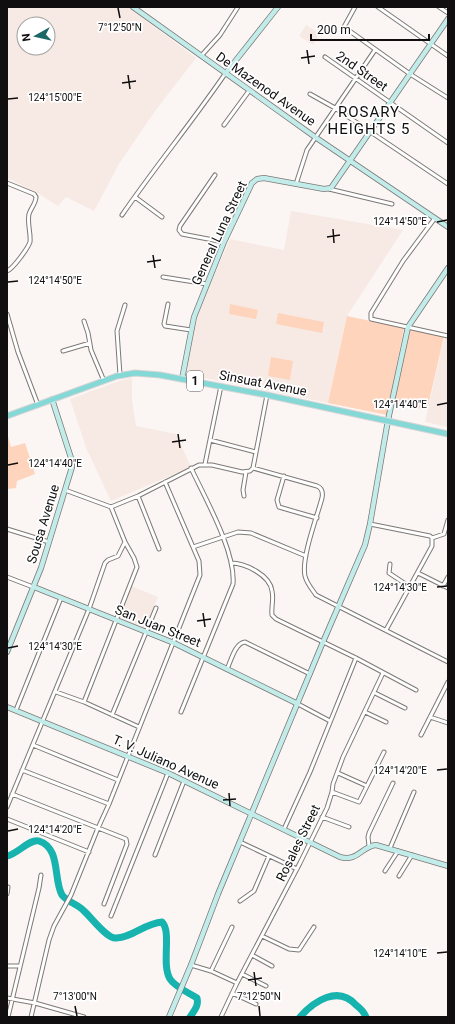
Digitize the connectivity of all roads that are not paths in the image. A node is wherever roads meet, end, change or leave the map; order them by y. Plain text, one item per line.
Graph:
1 (238, 7) edge
2 (278, 7) edge
3 (355, 7) edge
4 (378, 7) edge
5 (439, 7) edge
6 (136, 8) edge
7 (448, 13) edge
8 (448, 19) edge
9 (431, 44) junction
10 (375, 50) junction
11 (201, 56) junction
12 (448, 56) edge
13 (325, 57) dead end
14 (226, 74) junction
15 (410, 74) junction
16 (355, 78) junction
17 (249, 91) junction
18 (310, 94) dead end
19 (448, 98) edge
20 (390, 103) junction
21 (335, 108) junction
22 (224, 125) dead end
23 (371, 132) junction
24 (315, 137) junction
25 (448, 143) edge
26 (350, 161) junction
27 (215, 175) dead end
28 (7, 183) edge
29 (296, 184) junction
30 (448, 184) edge
31 (328, 189) junction
32 (135, 197) junction
33 (392, 204) dead end
34 (122, 215) dead end
35 (162, 217) dead end
36 (435, 218) junction
37 (448, 227) edge
38 (224, 242) junction
39 (448, 268) edge
40 (7, 271) edge
41 (163, 277) dead end
42 (206, 284) junction
43 (168, 304) dead end
44 (125, 305) dead end
45 (7, 314) edge
46 (84, 321) dead end
47 (408, 327) junction
48 (191, 330) junction
49 (12, 332) junction
50 (7, 334) edge
51 (448, 336) edge
52 (90, 344) junction
53 (63, 351) dead end
54 (120, 375) junction
55 (182, 379) junction
56 (104, 381) junction
57 (222, 386) junction
58 (267, 395) junction
59 (52, 399) junction
60 (38, 405) junction
61 (7, 416) edge
62 (388, 420) junction
63 (448, 434) edge
64 (210, 440) junction
65 (256, 452) junction
66 (206, 464) junction
67 (191, 468) junction
68 (251, 470) junction
69 (246, 472) junction
70 (284, 476) junction
71 (165, 482) junction
72 (65, 490) junction
73 (138, 496) junction
74 (244, 496) dead end
75 (111, 507) junction
76 (316, 518) junction
77 (448, 520) edge
78 (370, 524) junction
79 (7, 529) edge
80 (223, 537) junction
81 (432, 538) junction
82 (50, 542) junction
83 (125, 542) junction
84 (193, 547) junction
85 (159, 549) dead end
86 (306, 556) junction
87 (231, 563) junction
88 (390, 564) dead end
89 (418, 573) junction
90 (7, 577) edge
91 (448, 577) edge
92 (444, 586) junction
93 (34, 587) junction
94 (410, 587) junction
95 (448, 588) edge
96 (61, 598) junction
97 (338, 606) junction
98 (156, 608) dead end
99 (89, 609) junction
100 (116, 620) junction
101 (386, 630) junction
102 (146, 632) junction
103 (323, 642) junction
104 (174, 643) junction
105 (7, 652) edge
106 (203, 656) junction
107 (356, 658) junction
108 (448, 662) edge
109 (227, 669) junction
110 (383, 673) junction
111 (310, 674) junction
112 (448, 682) edge
113 (416, 690) dead end
114 (444, 690) junction
115 (56, 692) junction
116 (448, 692) edge
117 (375, 693) junction
118 (84, 702) junction
119 (298, 704) junction
120 (7, 707) edge
121 (405, 708) dead end
122 (16, 710) junction
123 (181, 712) dead end
124 (365, 712) junction
125 (112, 714) junction
126 (430, 717) junction
127 (43, 721) junction
128 (330, 721) junction
129 (386, 722) dead end
130 (448, 723) edge
131 (139, 727) junction
132 (421, 735) dead end
133 (33, 745) junction
134 (384, 752) dead end
135 (128, 756) junction
136 (22, 770) junction
137 (168, 773) junction
138 (338, 773) junction
139 (118, 780) junction
140 (184, 781) junction
141 (393, 783) dead end
142 (367, 786) junction
143 (332, 792) junction
144 (414, 792) dead end
145 (12, 794) junction
146 (109, 804) junction
147 (7, 807) edge
148 (252, 813) junction
149 (322, 816) junction
150 (7, 819) edge
151 (349, 827) dead end
152 (98, 828) junction
153 (284, 829) junction
154 (240, 842) junction
155 (310, 842) junction
156 (369, 846) junction
157 (390, 848) junction
158 (398, 851) junction
159 (89, 852) junction
160 (155, 855) dead end
161 (412, 855) junction
162 (269, 856) junction
163 (448, 866) edge
164 (297, 869) junction
165 (385, 871) dead end
166 (41, 875) dead end
167 (399, 876) dead end
168 (8, 887) dead end
169 (7, 894) edge
170 (240, 902) dead end
171 (104, 904) dead end
172 (111, 916) dead end
173 (232, 927) dead end
174 (314, 927) dead end
175 (262, 936) junction
176 (252, 955) junction
177 (192, 965) junction
178 (7, 966) edge
179 (20, 966) junction
180 (272, 966) dead end
181 (211, 971) junction
182 (242, 974) junction
183 (237, 983) junction
184 (266, 986) dead end
185 (232, 993) junction
186 (7, 998) edge
187 (13, 999) junction
188 (35, 1003) junction
189 (256, 1004) dead end
190 (8, 1017) edge
191 (31, 1017) edge
192 (84, 1017) edge
193 (169, 1017) edge
194 (221, 1017) edge

1 - 11 street
2 - 14 main road
3 - 10 street
4 - 9 street
5 - 7 street
6 - 11 main road, De Mazenod Avenue
8 - 9 main road
9 - 12 street
9 - 15 main road
10 - 15 street
10 - 16 street
11 - 14 main road, De Mazenod Avenue
13 - 16 street, 2nd Street
14 - 17 main road, De Mazenod Avenue
14 - 32 street
15 - 19 street
15 - 20 main road
16 - 20 street, 2nd Street
16 - 21 street
17 - 22 street
17 - 24 main road, De Mazenod Avenue
18 - 21 street
20 - 23 main road
20 - 25 street, 2nd Street
21 - 23 street
21 - 24 street
23 - 26 main road
23 - 30 street
24 - 26 main road, De Mazenod Avenue
24 - 29 street
26 - 31 main road
26 - 36 main road, De Mazenod Avenue
27 - 38 street
28 - 40 street
29 - 31 main road, General Luna Street
29 - 38 main road, General Luna Street
31 - 33 street
32 - 34 street
32 - 35 street
36 - 37 main road, De Mazenod Avenue
36 - 47 street
38 - 42 main road, General Luna Street
39 - 47 main road
41 - 42 street
42 - 48 main road, General Luna Street
43 - 48 street
44 - 54 street
45 - 49 street
46 - 52 street
47 - 51 street
47 - 62 main road
48 - 55 main road, General Luna Street
49 - 50 street
49 - 60 street
52 - 53 street
52 - 56 street
54 - 55 main road, Sinsuat Avenue / 1
54 - 56 main road, Sinsuat Avenue / 1
55 - 57 main road, Sinsuat Avenue / 1
56 - 59 main road, Sinsuat Avenue / 1
57 - 58 main road, Sinsuat Avenue / 1
57 - 64 street
58 - 62 main road, Sinsuat Avenue / 1
58 - 65 street
59 - 60 main road, Sinsuat Avenue / 1
59 - 72 main road, Sousa Avenue
60 - 61 main road, Sinsuat Avenue / 1
62 - 63 main road, Sinsuat Avenue / 1
62 - 78 main road
64 - 65 street
64 - 66 street
65 - 68 street
66 - 67 street
66 - 69 street
67 - 71 street
67 - 80 street
68 - 69 street
68 - 70 street
69 - 74 street
70 - 76 street
70 - 76 street
71 - 73 street
71 - 84 street
72 - 75 street
72 - 82 main road, Sousa Avenue
73 - 75 street
73 - 85 street
75 - 83 street
76 - 86 street
77 - 81 street
78 - 81 street
78 - 97 main road
79 - 82 street
80 - 84 street
80 - 86 street
80 - 87 street
81 - 89 street
82 - 93 main road, Sousa Avenue
83 - 99 street
83 - 100 street
84 - 104 street
86 - 97 street
87 - 103 street
87 - 106 street
88 - 94 street
89 - 92 street
89 - 94 street
90 - 93 street, San Juan Street
91 - 92 street
92 - 95 street
93 - 96 main road, San Juan Street
93 - 105 main road, Sousa Avenue
94 - 101 street
96 - 99 main road, San Juan Street
96 - 122 street
97 - 101 street
97 - 103 main road
98 - 102 street
99 - 100 main road, San Juan Street
99 - 115 street
100 - 102 main road, San Juan Street
100 - 118 street
101 - 108 street
102 - 104 main road, San Juan Street
102 - 125 street
103 - 107 street
103 - 111 main road
104 - 106 main road, San Juan Street
104 - 131 street
106 - 109 main road, San Juan Street
106 - 123 street
107 - 110 street
107 - 128 street
109 - 111 street
109 - 119 main road, San Juan Street
110 - 113 street
110 - 117 street, Rosales Street
111 - 119 main road
112 - 114 street
114 - 116 street
114 - 126 street
115 - 118 street
115 - 127 street
117 - 121 street
117 - 124 street, Rosales Street
118 - 125 street
119 - 128 street
119 - 148 main road
120 - 122 main road, T. V. Juliano Avenue
122 - 127 main road, T. V. Juliano Avenue
124 - 129 street
124 - 138 street, Rosales Street
125 - 131 street
126 - 130 street
126 - 132 street
127 - 133 street
127 - 135 main road, T. V. Juliano Avenue
128 - 153 street
131 - 135 street
133 - 136 street
133 - 139 street
134 - 142 street
135 - 137 main road, T. V. Juliano Avenue
135 - 139 street
136 - 145 street
136 - 146 street
137 - 140 main road, T. V. Juliano Avenue
137 - 172 street
138 - 142 street
138 - 143 street, Rosales Street
139 - 146 street
140 - 148 main road, T. V. Juliano Avenue
140 - 160 street
141 - 156 street
142 - 143 street
143 - 149 street, Rosales Street
144 - 157 street
145 - 147 street
145 - 152 street
146 - 152 street
148 - 153 main road, T. V. Juliano Avenue
148 - 154 main road
149 - 151 street
149 - 155 street, Rosales Street
150 - 159 street
152 - 159 street
152 - 171 street
153 - 155 main road, T. V. Juliano Avenue
154 - 162 street
154 - 177 main road
155 - 156 main road, T. V. Juliano Avenue
155 - 164 street, Rosales Street
156 - 157 main road
157 - 158 main road
158 - 161 main road
158 - 165 street
159 - 188 street
161 - 163 main road
161 - 167 street
162 - 164 street
162 - 170 street
164 - 175 street, Rosales Street
166 - 179 street
168 - 169 street
173 - 181 street
174 - 175 street
175 - 176 street, Rosales Street
176 - 180 street
176 - 182 street, Rosales Street
177 - 181 street
177 - 193 main road
178 - 179 street
179 - 187 street
181 - 183 street
182 - 183 street, Rosales Street
182 - 184 street
183 - 185 street, Rosales Street
185 - 189 street
185 - 194 street, Rosales Street
186 - 187 street
187 - 188 street
187 - 190 street
188 - 191 street
188 - 192 street

